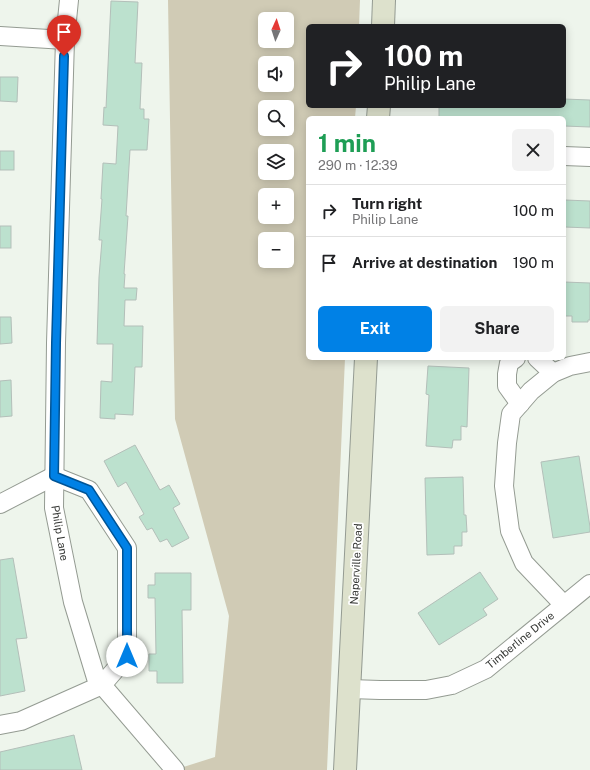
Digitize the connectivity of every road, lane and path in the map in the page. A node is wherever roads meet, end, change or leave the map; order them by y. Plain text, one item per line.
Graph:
1 (69, 0) edge
2 (384, 0) edge
3 (383, 24) edge
4 (0, 36) edge
5 (65, 40) junction
6 (566, 156) edge
7 (590, 157) edge
8 (366, 360) edge
9 (513, 360) edge
10 (539, 360) edge
11 (590, 362) edge
12 (553, 373) junction
13 (520, 404) junction
14 (54, 476) junction
15 (0, 504) edge
16 (590, 584) edge
17 (564, 605) junction
18 (102, 685) junction
19 (350, 689) junction
20 (0, 725) edge
21 (175, 770) edge
22 (345, 770) edge

1 - 5 street, Philip Lane
2 - 3 street
4 - 5 street
5 - 14 street, Philip Lane
6 - 7 street
8 - 19 street, Naperville Road
9 - 13 street
10 - 12 street
11 - 12 street
12 - 13 street
13 - 17 street
14 - 15 street
14 - 18 street, Philip Lane
14 - 18 street
16 - 17 street, Timberline Drive
17 - 19 street, Timberline Drive
18 - 20 street
18 - 21 street, Philip Lane
19 - 22 street, Naperville Road

